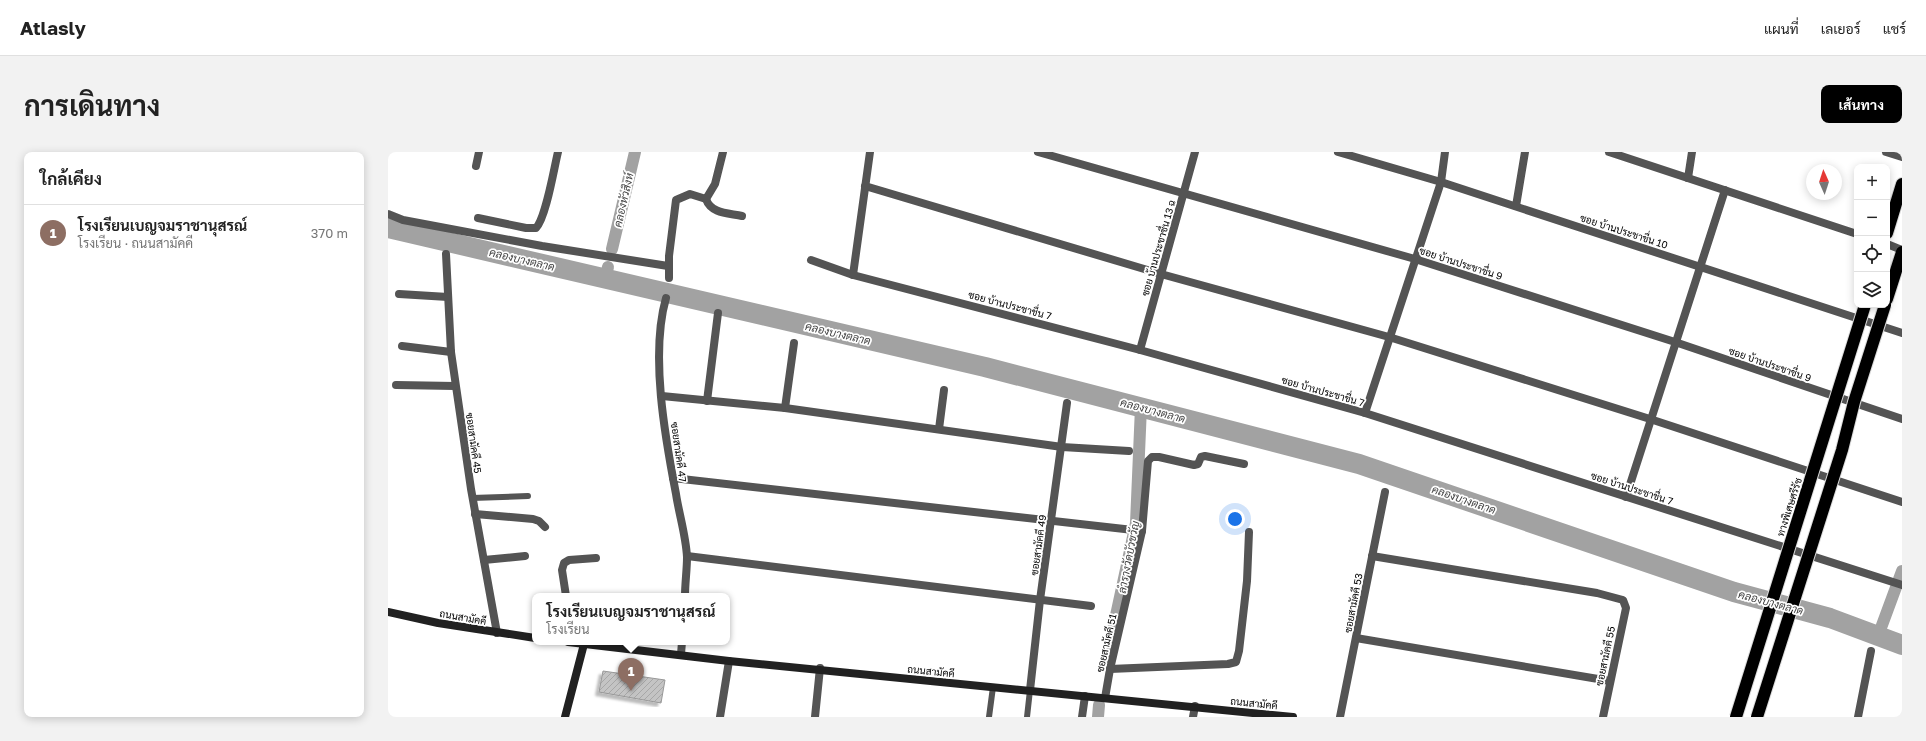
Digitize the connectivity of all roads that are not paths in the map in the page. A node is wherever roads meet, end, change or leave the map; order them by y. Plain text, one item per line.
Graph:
1 (479, 152) edge
2 (558, 152) edge
3 (722, 152) edge
4 (870, 152) edge
5 (1038, 152) edge
6 (1195, 152) edge
7 (1338, 152) edge
8 (1445, 152) edge
9 (1525, 152) edge
10 (1609, 152) edge
11 (1692, 152) edge
12 (1886, 152) edge
13 (1363, 156) edge
14 (1902, 157) edge
15 (476, 166) dead end
16 (1688, 178) junction
17 (1441, 182) junction
18 (1902, 184) edge
19 (865, 186) junction
20 (1725, 190) junction
21 (1184, 194) junction
22 (706, 199) junction
23 (1516, 206) junction
24 (388, 214) edge
25 (742, 216) dead end
26 (478, 218) dead end
27 (1890, 223) edge
28 (1854, 233) edge
29 (1890, 245) edge
30 (1902, 251) edge
31 (446, 254) dead end
32 (1415, 259) junction
33 (811, 260) dead end
34 (668, 266) junction
35 (1700, 266) junction
36 (1161, 274) junction
37 (853, 275) junction
38 (669, 278) dead end
39 (1890, 289) edge
40 (399, 294) dead end
41 (448, 297) junction
42 (666, 298) dead end
43 (1864, 308) edge
44 (1884, 308) edge
45 (718, 313) dead end
46 (1902, 333) edge
47 (1389, 338) junction
48 (1675, 342) junction
49 (794, 343) dead end
50 (402, 346) dead end
51 (1140, 350) junction
52 (451, 352) junction
53 (396, 385) dead end
54 (456, 386) junction
55 (944, 390) dead end
56 (662, 396) junction
57 (706, 401) junction
58 (1067, 403) dead end
59 (785, 408) junction
60 (1365, 413) junction
61 (1650, 419) junction
62 (1902, 419) edge
63 (939, 429) junction
64 (1062, 447) junction
65 (1129, 451) dead end
66 (1244, 464) dead end
67 (673, 478) junction
68 (1385, 492) dead end
69 (528, 496) dead end
70 (1626, 497) junction
71 (472, 498) junction
72 (1902, 502) edge
73 (475, 514) junction
74 (1051, 522) junction
75 (544, 526) dead end
76 (1141, 530) junction
77 (1249, 532) dead end
78 (525, 556) dead end
79 (687, 556) junction
80 (1372, 556) junction
81 (596, 558) dead end
82 (484, 560) junction
83 (1902, 585) edge
84 (566, 593) edge
85 (685, 593) edge
86 (1040, 600) junction
87 (1091, 606) dead end
88 (388, 612) edge
89 (497, 633) junction
90 (532, 638) edge
91 (1356, 638) junction
92 (584, 645) edge
93 (594, 645) edge
94 (682, 645) edge
95 (1872, 651) dead end
96 (681, 654) junction
97 (729, 661) junction
98 (820, 668) junction
99 (1110, 668) junction
100 (1610, 681) junction
101 (993, 687) junction
102 (1030, 690) junction
103 (1086, 696) junction
104 (1105, 698) junction
105 (1195, 706) junction
106 (1275, 716) edge
107 (565, 717) edge
108 (720, 717) edge
109 (815, 717) edge
110 (988, 717) edge
111 (1027, 717) edge
112 (1082, 717) edge
113 (1193, 717) edge
114 (1292, 717) edge
115 (1340, 717) edge
116 (1602, 717) edge
117 (1736, 717) edge
118 (1757, 717) edge
119 (1858, 717) edge

1 - 15 street
2 - 26 street
3 - 22 street
4 - 19 street
5 - 21 street, ซอย บ้านประชาชื่น 9
6 - 21 street, ซอย บ้านประชาชื่น 13 ฉ
7 - 13 street, ซอย บ้านประชาชื่น 10
8 - 17 street
9 - 23 street
10 - 16 street
11 - 16 street
12 - 14 street
13 - 17 street, ซอย บ้านประชาชื่น 10
16 - 20 street
17 - 23 street, ซอย บ้านประชาชื่น 10
17 - 32 street
18 - 27 highway
19 - 36 street
19 - 37 street
20 - 28 street
20 - 35 street
21 - 32 street, ซอย บ้านประชาชื่น 9
21 - 36 street, ซอย บ้านประชาชื่น 13 ฉ
22 - 25 street
22 - 34 street
23 - 35 street, ซอย บ้านประชาชื่น 10
24 - 34 street
29 - 30 street
30 - 39 highway
31 - 41 street, ซอยสามัคคี 45
32 - 47 street
32 - 48 street, ซอย บ้านประชาชื่น 9
33 - 37 street, ซอย บ้านประชาชื่น 7
34 - 38 street
35 - 46 street, ซอย บ้านประชาชื่น 10
35 - 48 street
36 - 47 street
36 - 51 street, ซอย บ้านประชาชื่น 13 ฉ
37 - 51 street, ซอย บ้านประชาชื่น 7
40 - 41 street
41 - 52 street, ซอยสามัคคี 45
42 - 56 street, ซอยสามัคคี 47
43 - 117 highway, ทางพิเศษศรีรัช, bridge
44 - 118 highway, bridge
45 - 57 street
47 - 60 street
47 - 61 street
48 - 61 street
48 - 62 street, ซอย บ้านประชาชื่น 9
49 - 59 street
50 - 52 street
51 - 60 street, ซอย บ้านประชาชื่น 7
52 - 54 street, ซอยสามัคคี 45
53 - 54 street
54 - 71 street, ซอยสามัคคี 45
55 - 63 street
56 - 57 street
56 - 67 street, ซอยสามัคคี 47
57 - 59 street
58 - 64 street, ซอยสามัคคี 49
59 - 63 street
60 - 70 street, ซอย บ้านประชาชื่น 7
61 - 70 street
61 - 72 street
63 - 64 street
64 - 65 street
64 - 74 street, ซอยสามัคคี 49
66 - 76 street, ซอยสามัคคี 51
67 - 74 street
67 - 79 street, ซอยสามัคคี 47
68 - 80 street, ซอยสามัคคี 53
69 - 71 lane
70 - 83 street, ซอย บ้านประชาชื่น 7
71 - 73 street, ซอยสามัคคี 45
73 - 75 street
73 - 82 street, ซอยสามัคคี 45
74 - 76 street
74 - 86 street, ซอยสามัคคี 49
76 - 99 street, ซอยสามัคคี 51
77 - 99 street
78 - 82 street
79 - 85 street, ซอยสามัคคี 47
79 - 86 street
80 - 91 street, ซอยสามัคคี 53
80 - 100 street, ซอยสามัคคี 55
81 - 84 street
82 - 89 street, ซอยสามัคคี 45
86 - 87 street
86 - 102 street, ซอยสามัคคี 49
88 - 89 main road, ถนนสามัคคี
89 - 90 main road, ถนนสามัคคี
91 - 100 street
91 - 115 street, ซอยสามัคคี 53
92 - 107 main road
93 - 96 main road, ถนนสามัคคี
94 - 96 street
95 - 119 street
96 - 97 main road, ถนนสามัคคี
97 - 98 main road, ถนนสามัคคี
97 - 108 street
98 - 101 main road, ถนนสามัคคี
98 - 109 street
99 - 104 street, ซอยสามัคคี 51
100 - 116 street, ซอยสามัคคี 55
101 - 102 main road, ถนนสามัคคี
101 - 110 lane
102 - 103 main road, ถนนสามัคคี
102 - 111 lane
103 - 104 main road, ถนนสามัคคี
103 - 112 street
104 - 105 main road, ถนนสามัคคี
105 - 106 main road, ถนนสามัคคี
105 - 113 street
106 - 114 main road, ถนนสามัคคี

